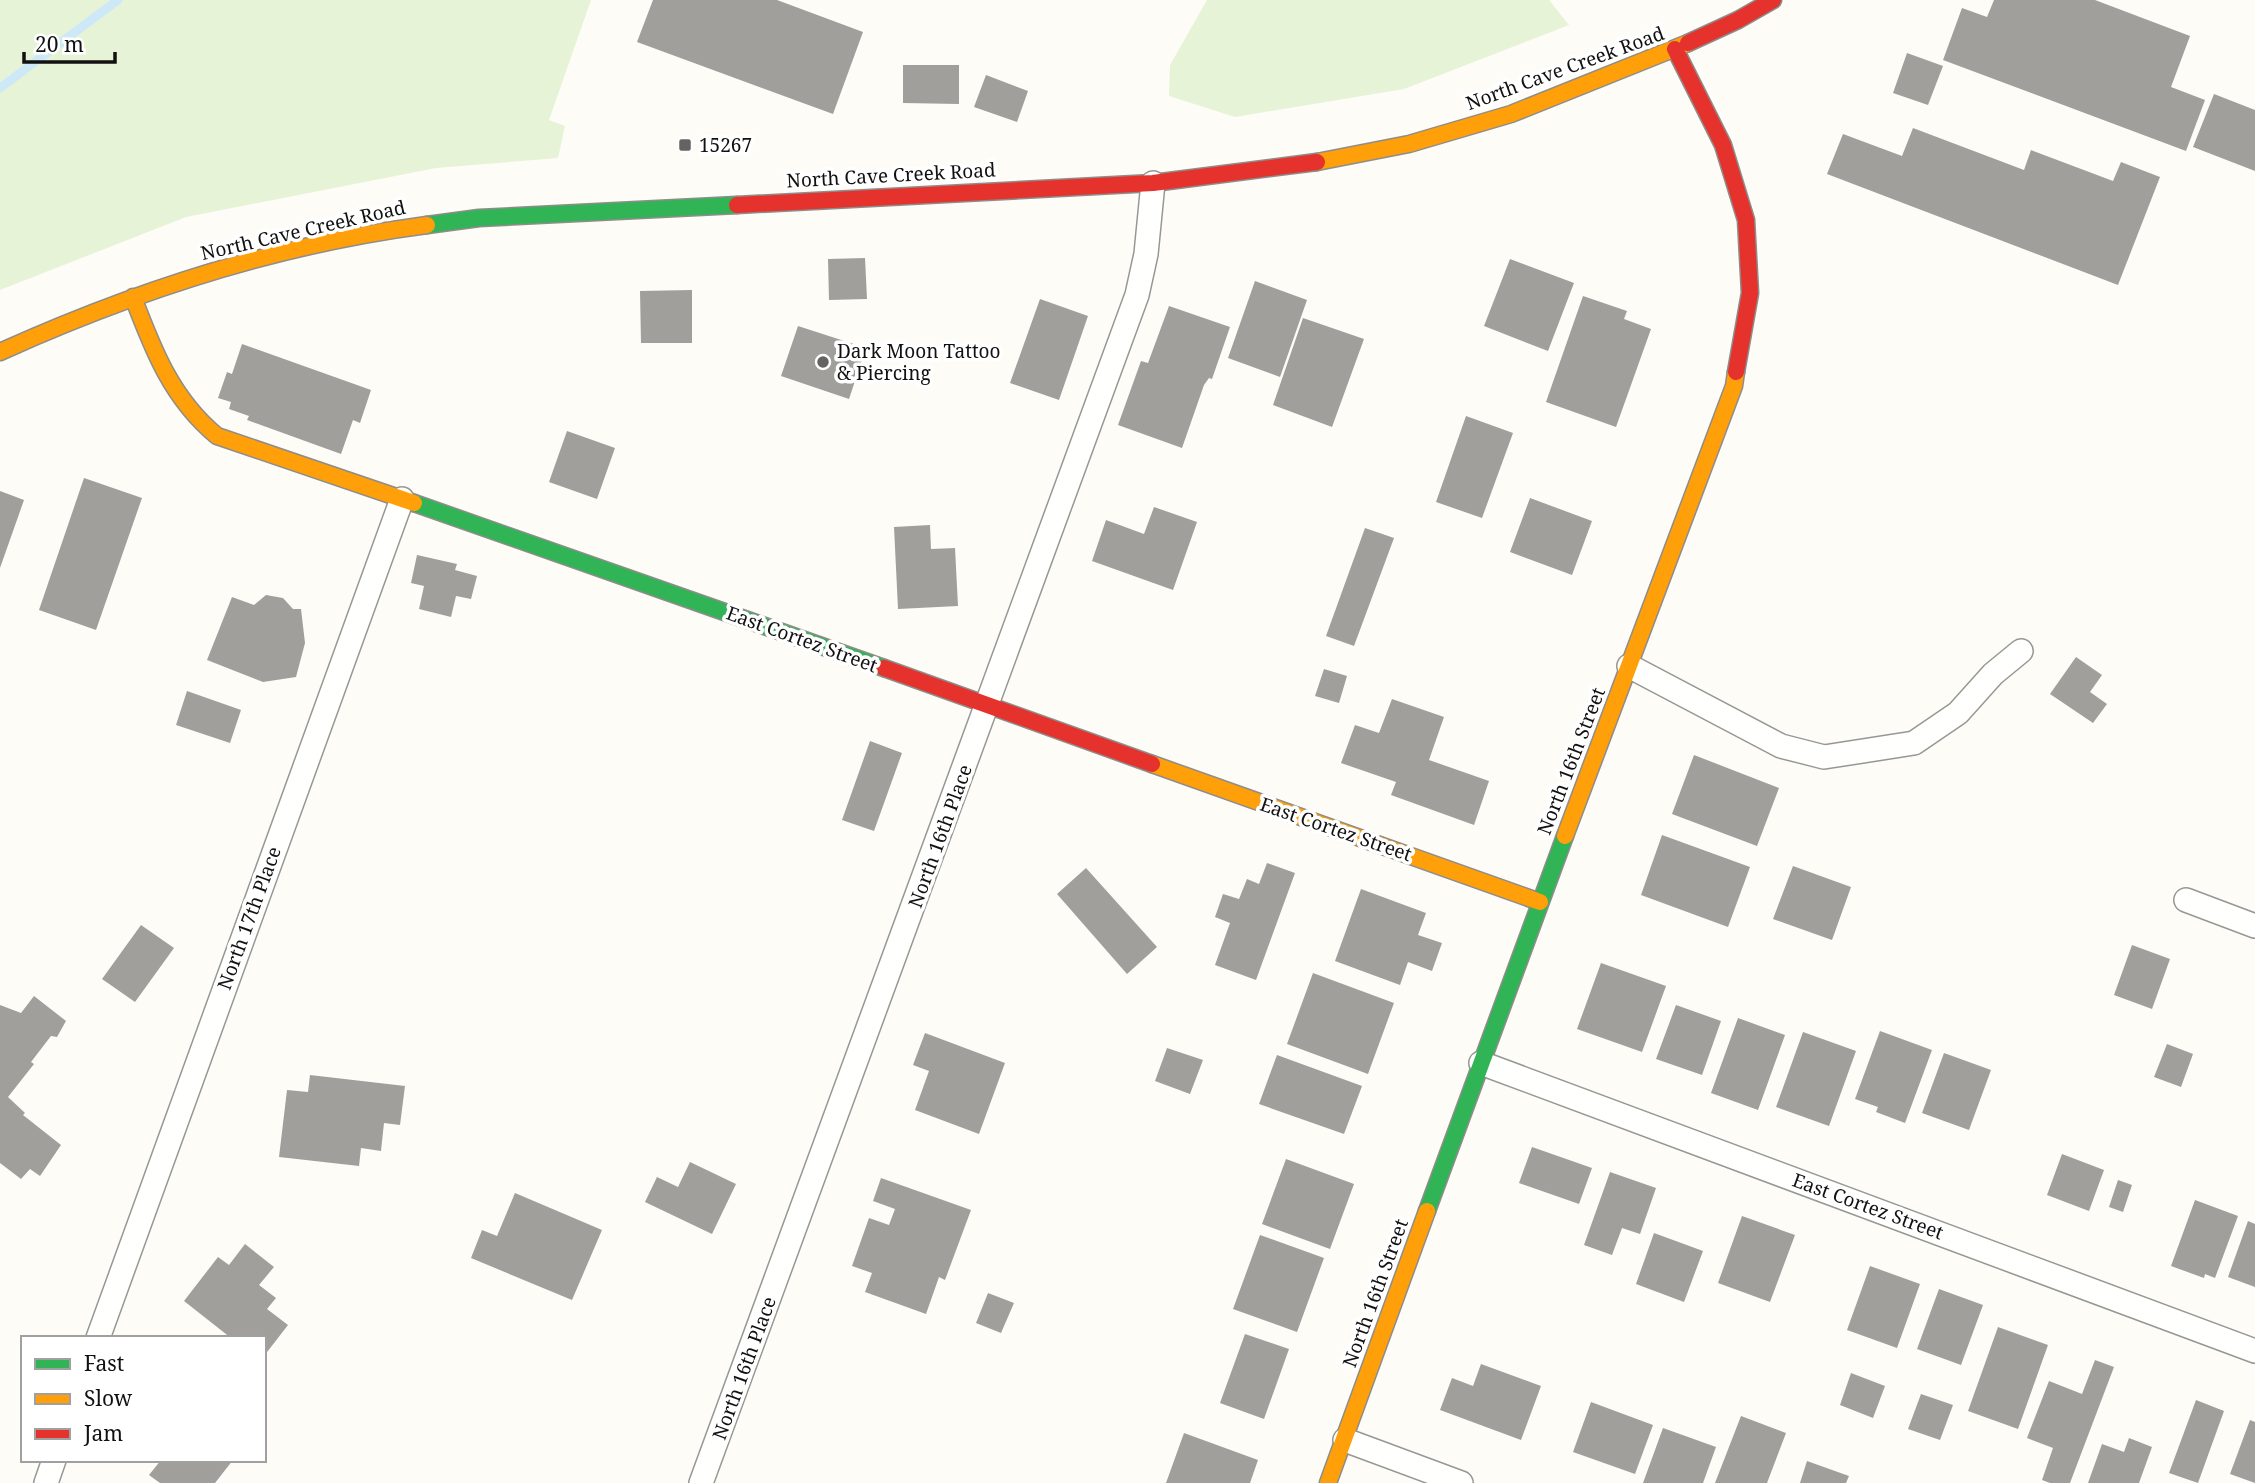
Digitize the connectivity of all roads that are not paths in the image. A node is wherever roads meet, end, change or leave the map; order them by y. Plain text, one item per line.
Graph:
1 (1773, 0) edge
2 (1675, 49) junction
3 (1153, 183) junction
4 (133, 298) junction
5 (0, 352) edge
6 (402, 499) junction
7 (2021, 651) dead end
8 (1629, 666) junction
9 (988, 706) junction
10 (2186, 900) dead end
11 (1540, 902) junction
12 (2255, 926) edge
13 (1481, 1063) junction
14 (99, 1336) edge
15 (2255, 1351) edge
16 (1345, 1440) junction
17 (53, 1462) edge
18 (46, 1483) edge
19 (702, 1483) edge
20 (1328, 1483) edge
21 (1461, 1483) edge

1 - 2 street, North Cave Creek Road
2 - 3 street, North Cave Creek Road
2 - 8 street, North 16th Street
3 - 4 street, North Cave Creek Road
3 - 9 street, North 16th Place
4 - 5 street, North Cave Creek Road
4 - 6 street, East Cortez Street
6 - 9 street, East Cortez Street
6 - 14 street, North 17th Place
7 - 8 street
8 - 11 street, North 16th Street
9 - 11 street, East Cortez Street
9 - 19 street, North 16th Place
10 - 12 street
11 - 13 street, North 16th Street
13 - 15 street, East Cortez Street
13 - 16 street, North 16th Street
16 - 20 street, North 16th Street
16 - 21 street
17 - 18 street

